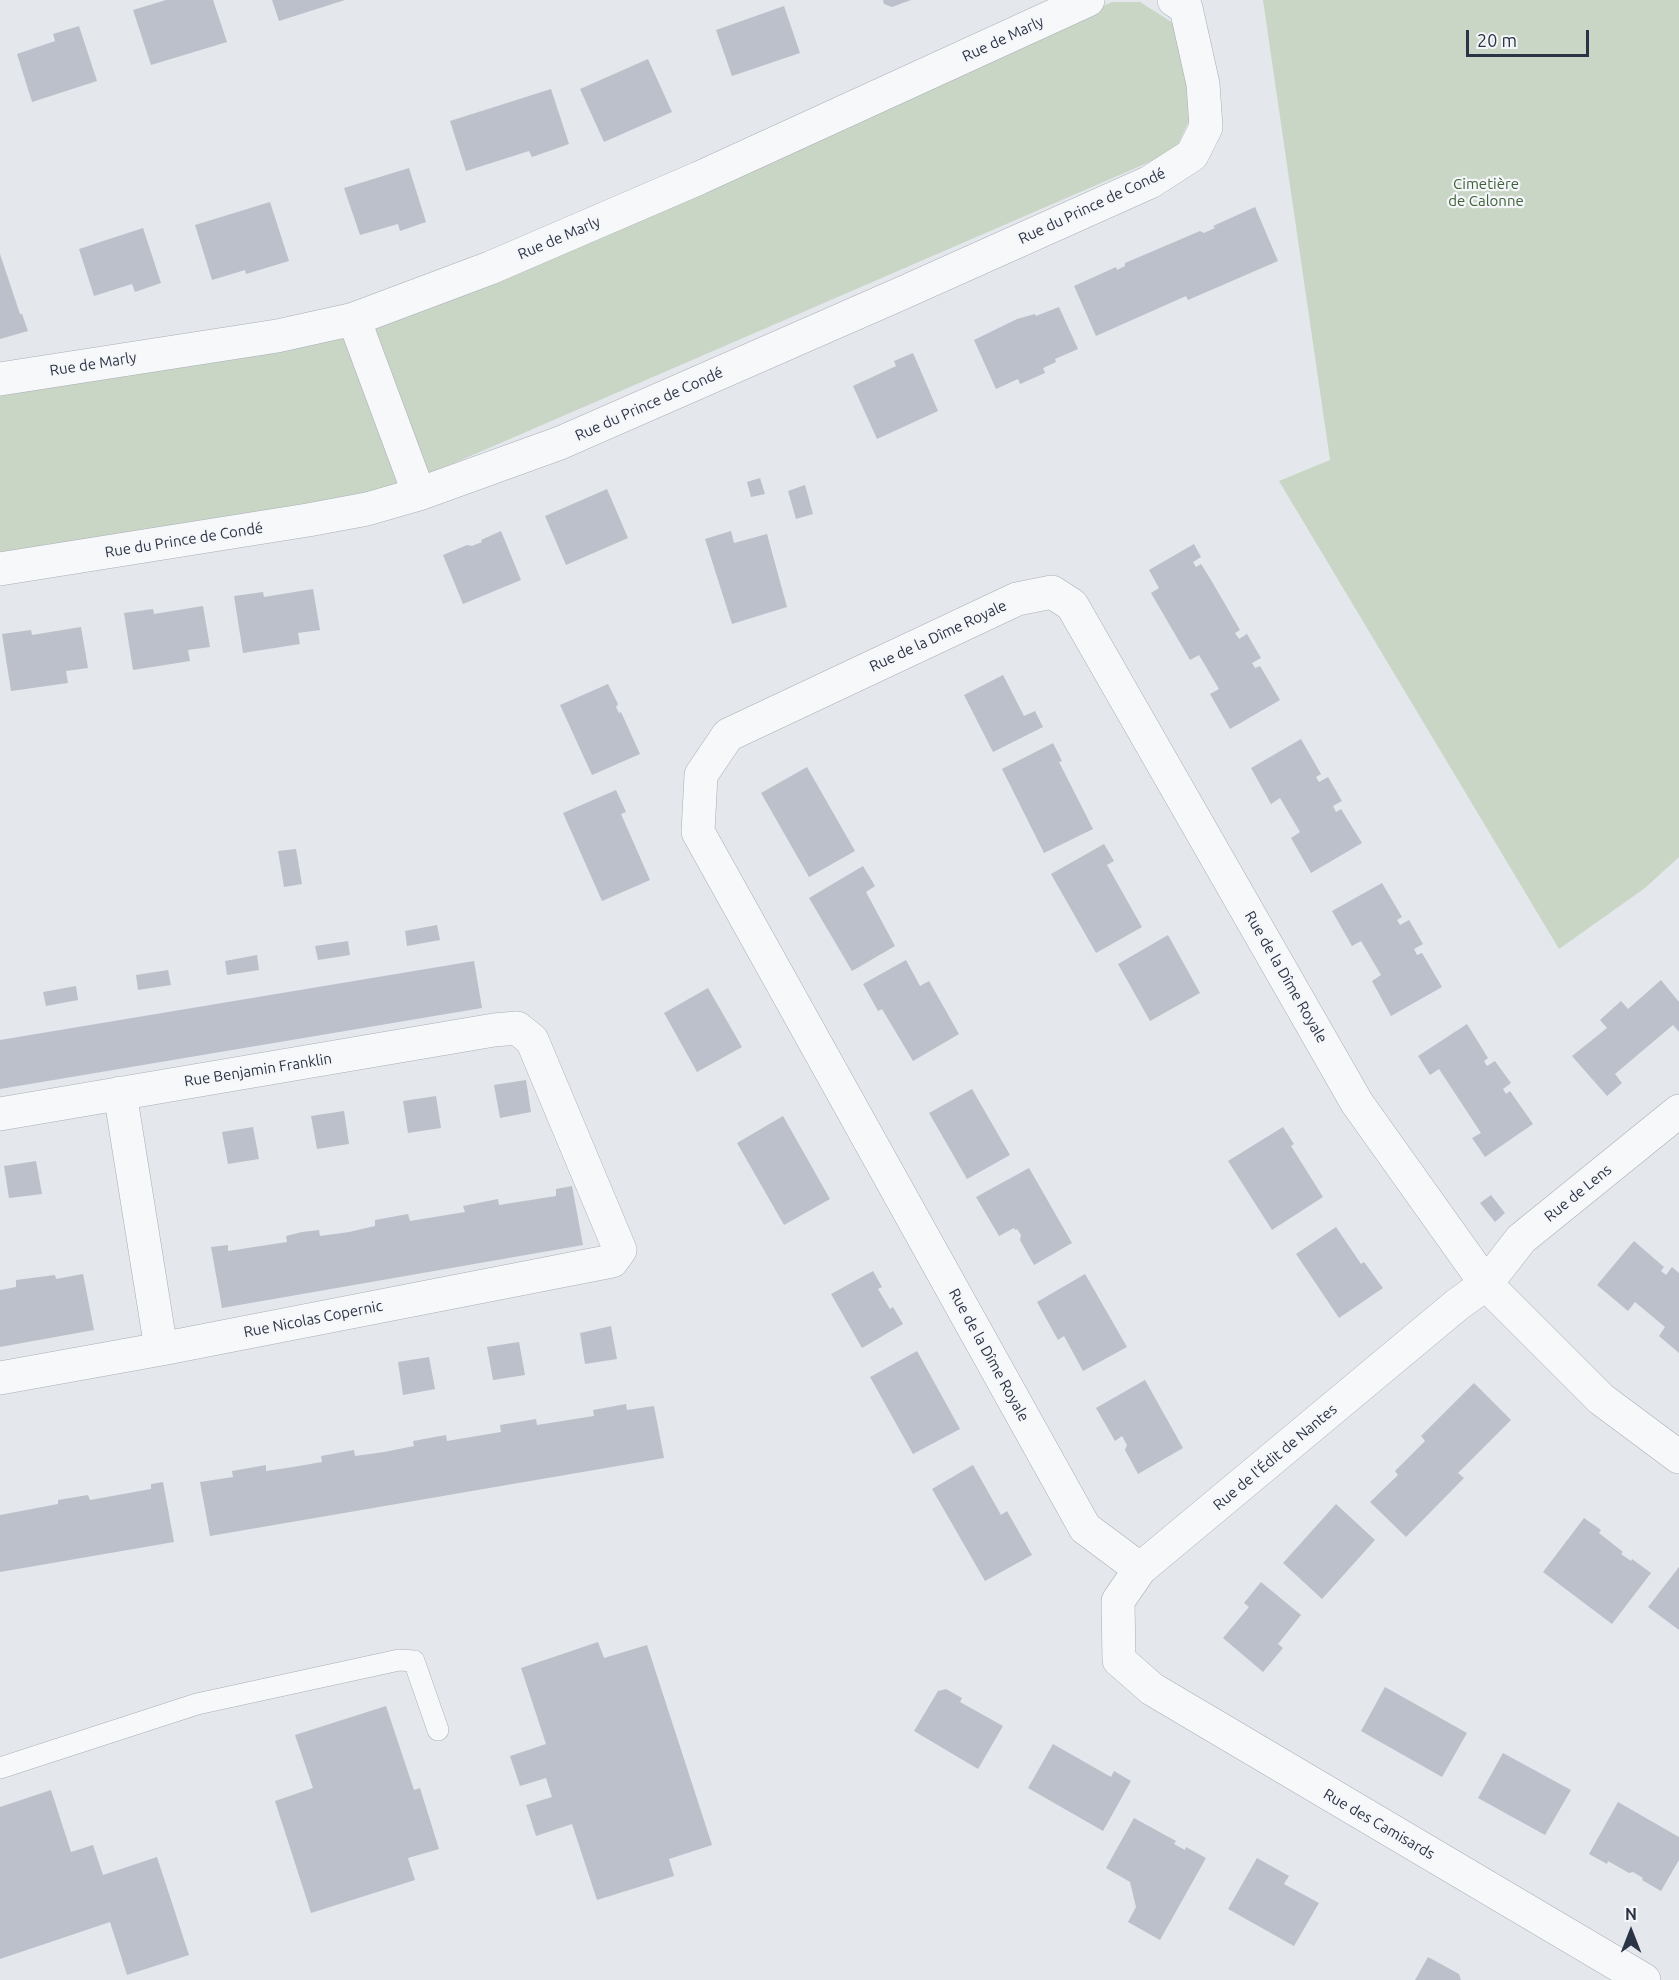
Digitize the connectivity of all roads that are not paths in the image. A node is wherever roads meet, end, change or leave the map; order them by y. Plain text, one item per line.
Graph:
1 (1088, 0) edge
2 (1174, 0) edge
3 (354, 319) junction
4 (0, 378) edge
5 (419, 494) junction
6 (0, 569) edge
7 (120, 1093) junction
8 (1679, 1110) edge
9 (0, 1114) edge
10 (620, 1250) joint
11 (1486, 1284) junction
12 (161, 1349) junction
13 (0, 1378) edge
14 (1679, 1457) edge
15 (1140, 1569) junction
16 (1119, 1660) joint
17 (438, 1730) dead end
18 (0, 1768) edge
19 (1640, 1979) edge

1 - 3 street, Rue de Marly
2 - 5 street, Rue du Prince de Condé
3 - 4 street, Rue de Marly
3 - 5 street
5 - 6 street, Rue du Prince de Condé
7 - 9 street, Rue Benjamin Franklin
7 - 10 street, Rue Benjamin Franklin
7 - 12 street
8 - 11 street, Rue de Lens
10 - 12 street, Rue Nicolas Copernic
11 - 14 street, Rue de la Dîme Royale
11 - 15 street, Rue de l'Édit de Nantes
11 - 15 street, Rue de la Dîme Royale
12 - 13 street, Rue Nicolas Copernic
15 - 16 street, Rue de l'Édit de Nantes
16 - 19 street, Rue des Camisards
17 - 18 lane

